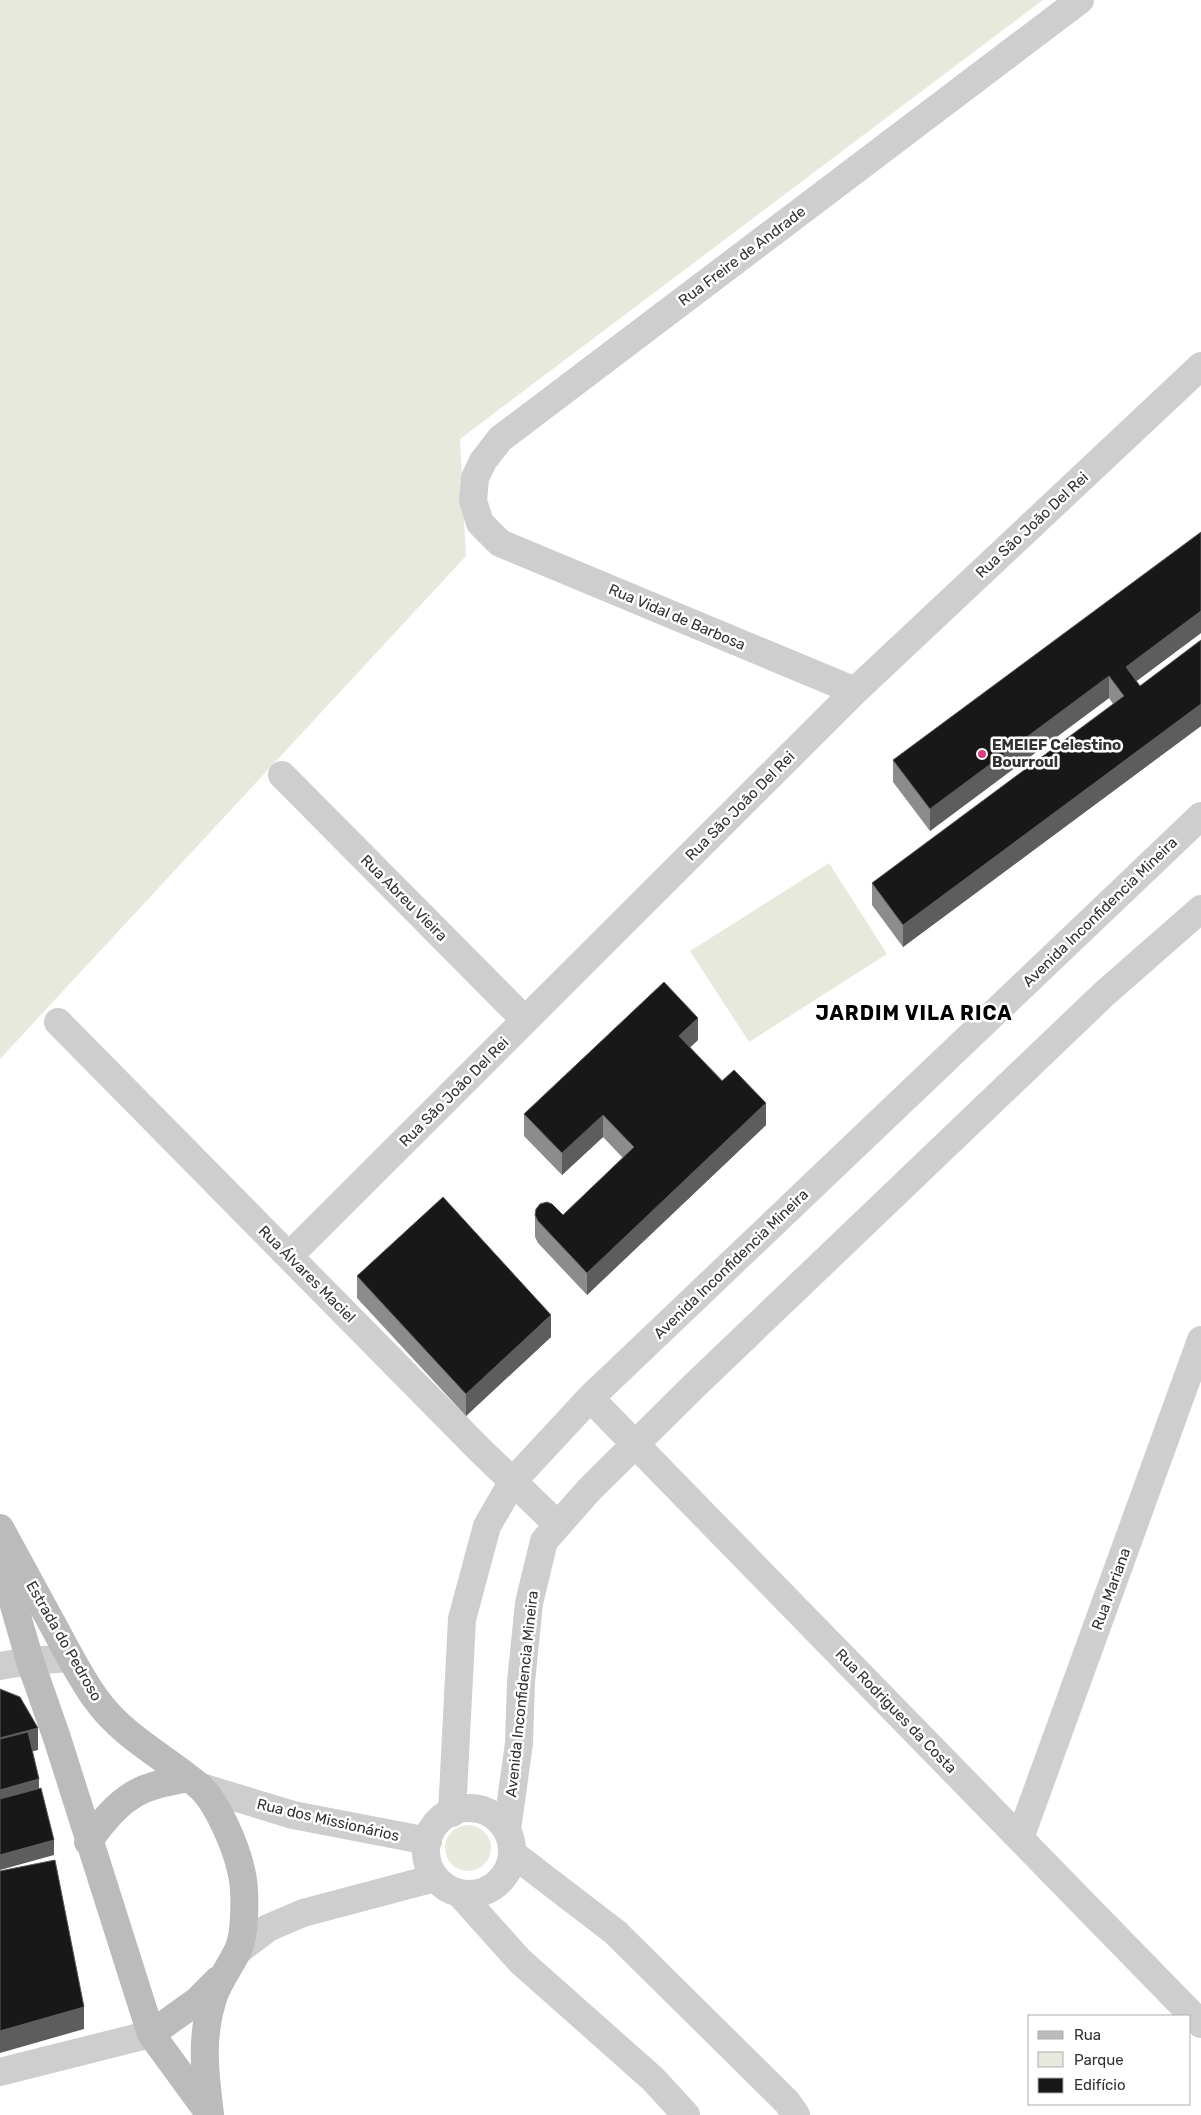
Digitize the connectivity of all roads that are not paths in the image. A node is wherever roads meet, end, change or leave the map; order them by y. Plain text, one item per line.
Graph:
1 (1080, 0) edge
2 (1201, 366) edge
3 (500, 543) joint
4 (855, 691) junction
5 (282, 775) dead end
6 (1201, 816) edge
7 (1201, 909) edge
8 (525, 1020) junction
9 (58, 1022) dead end
10 (289, 1256) junction
11 (1201, 1340) edge
12 (590, 1398) junction
13 (636, 1445) junction
14 (513, 1481) junction
15 (558, 1524) junction
16 (0, 1528) edge
17 (0, 1557) edge
18 (70, 1658) junction
19 (30, 1661) junction
20 (0, 1666) edge
21 (194, 1783) junction
22 (452, 1812) junction
23 (1020, 1838) junction
24 (428, 1841) junction
25 (510, 1841) junction
26 (88, 1842) junction
27 (435, 1878) junction
28 (459, 1893) junction
29 (239, 1950) junction
30 (221, 1978) junction
31 (1201, 2024) edge
32 (151, 2034) junction
33 (0, 2072) edge
34 (210, 2114) edge
35 (686, 2115) edge
36 (796, 2115) edge

1 - 3 street, Rua Freire de Andrade
2 - 4 street, Rua São João Del Rei
3 - 4 street, Rua Vidal de Barbosa
4 - 8 street, Rua São João Del Rei
5 - 8 street, Rua Abreu Vieira
6 - 12 street, Avenida Inconfidencia Mineira
7 - 13 street, Avenida Inconfidencia Mineira
8 - 10 street, Rua São João Del Rei
9 - 10 street, Rua Álvares Maciel
10 - 14 street, Rua Álvares Maciel
11 - 23 street, Rua Mariana
12 - 13 street, Rua Rodrigues da Costa
12 - 14 street, Avenida Inconfidencia Mineira
13 - 15 street, Avenida Inconfidencia Mineira
13 - 23 street, Rua Rodrigues da Costa
14 - 15 street, Rua Álvares Maciel
14 - 22 street, Avenida Inconfidencia Mineira
15 - 25 street, Avenida Inconfidencia Mineira
16 - 18 main road, Estrada do Pedroso
17 - 19 main road, Estrada do Pedroso
18 - 19 street
18 - 21 main road, Estrada do Pedroso
19 - 20 street
19 - 26 main road, Estrada do Pedroso
21 - 24 street, Rua dos Missionários
21 - 26 main road
21 - 29 main road, Estrada do Pedroso
22 - 24 street
22 - 25 street
23 - 31 street, Rua Rodrigues da Costa
24 - 27 street
25 - 28 street
25 - 36 street
26 - 32 main road, Estrada do Pedroso
27 - 28 street
27 - 29 street
28 - 35 street
29 - 30 main road, Estrada do Pedroso
30 - 32 main road
30 - 34 main road, Estrada do Pedroso
32 - 33 street
32 - 34 main road, Estrada do Pedroso

